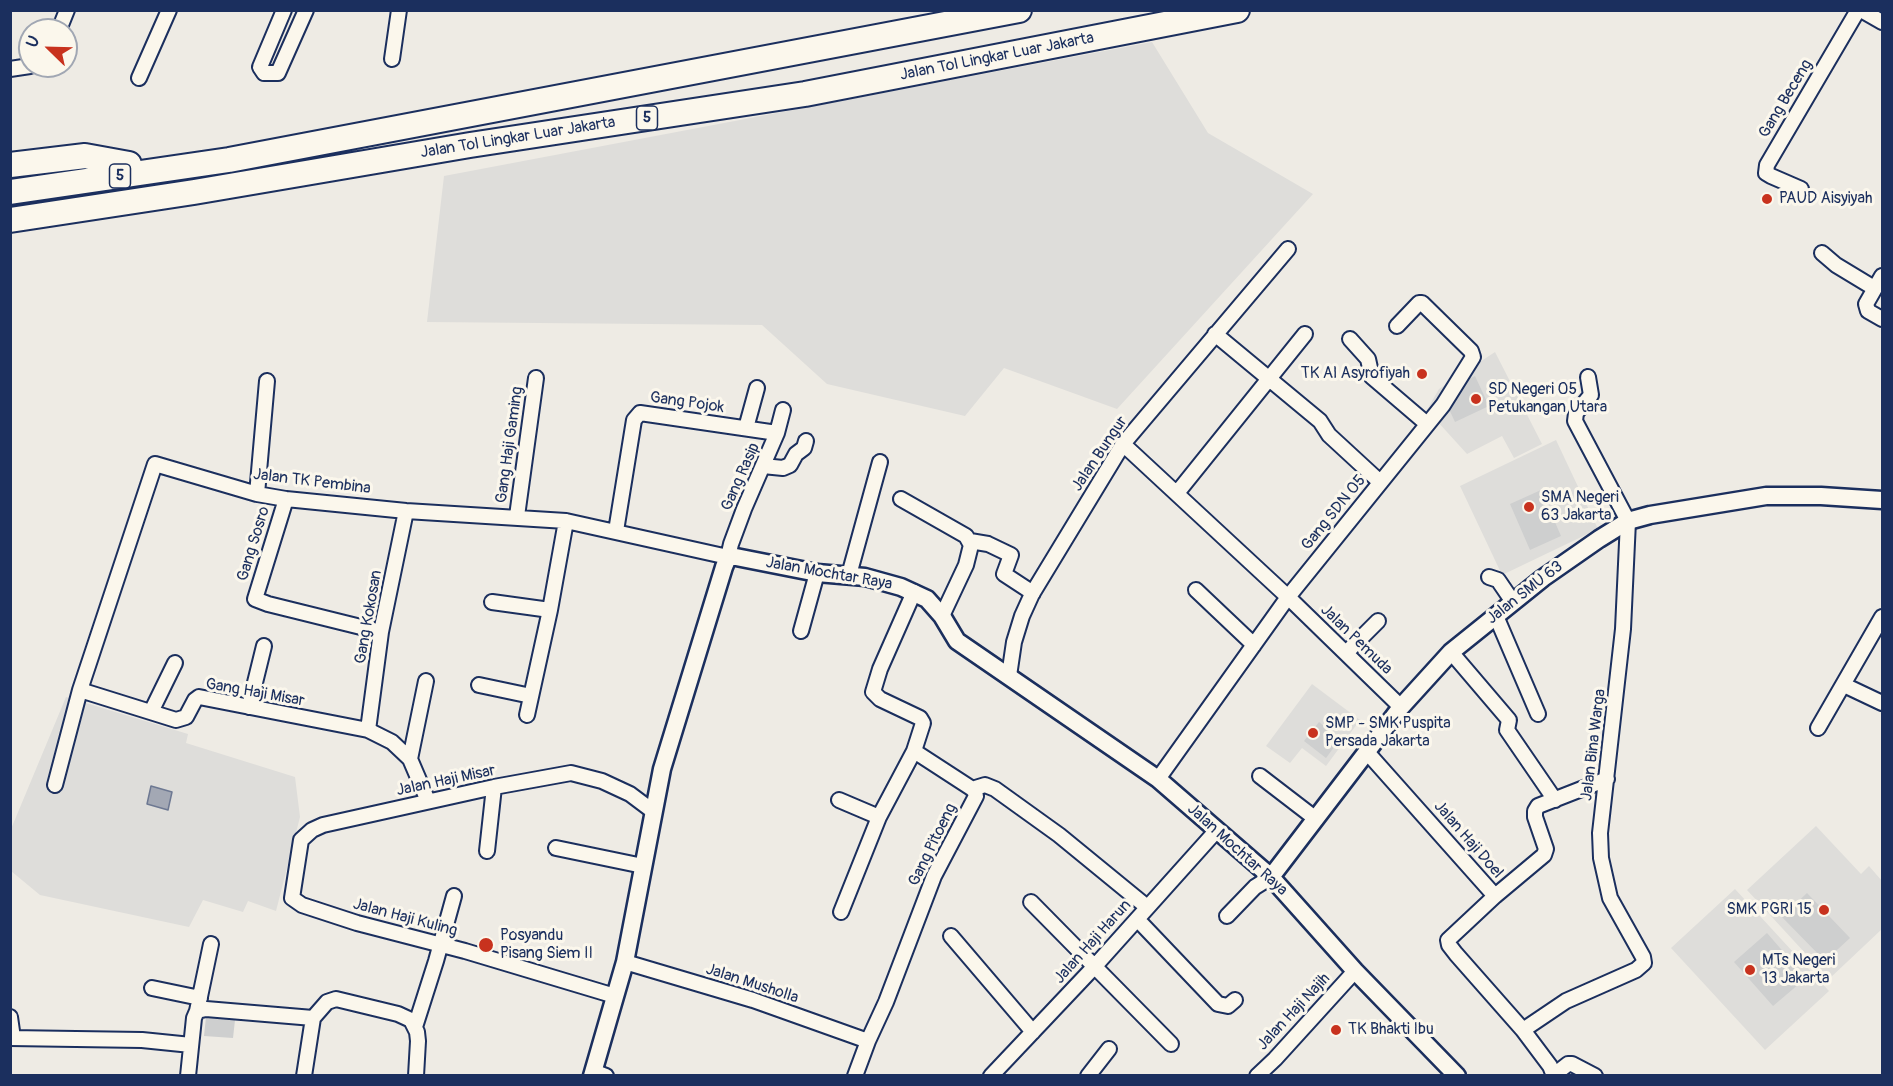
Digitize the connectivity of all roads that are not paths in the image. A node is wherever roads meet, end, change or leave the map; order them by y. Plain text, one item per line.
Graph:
1 (169, 10) edge
2 (284, 10) edge
3 (306, 10) edge
4 (399, 10) edge
5 (1019, 10) edge
6 (1237, 10) edge
7 (1859, 10) edge
8 (1882, 22) edge
9 (392, 59) dead end
10 (139, 78) dead end
11 (229, 160) junction
12 (129, 164) junction
13 (10, 165) edge
14 (10, 182) edge
15 (1801, 189) dead end
16 (10, 192) edge
17 (10, 220) edge
18 (1288, 249) dead end
19 (1822, 253) dead end
20 (1882, 276) edge
21 (1874, 288) junction
22 (1882, 319) edge
23 (1397, 326) dead end
24 (1215, 334) junction
25 (1305, 334) dead end
26 (1350, 339) dead end
27 (1588, 377) dead end
28 (536, 378) dead end
29 (1268, 378) junction
30 (267, 381) dead end
31 (757, 388) dead end
32 (783, 410) dead end
33 (1427, 424) junction
34 (746, 428) junction
35 (777, 433) junction
36 (806, 441) dead end
37 (1123, 444) junction
38 (880, 462) dead end
39 (763, 466) junction
40 (1380, 482) junction
41 (1177, 493) junction
42 (257, 494) junction
43 (286, 499) junction
44 (901, 499) dead end
45 (1882, 500) edge
46 (406, 511) junction
47 (517, 516) junction
48 (566, 520) junction
49 (1628, 521) junction
50 (616, 531) junction
51 (970, 541) junction
52 (728, 557) junction
53 (817, 573) junction
54 (849, 575) junction
55 (1489, 577) dead end
56 (1196, 590) dead end
57 (914, 592) junction
58 (1033, 593) junction
59 (1288, 597) junction
60 (492, 602) dead end
61 (1513, 602) junction
62 (550, 610) junction
63 (943, 613) junction
64 (1496, 616) junction
65 (1378, 621) dead end
66 (1880, 626) edge
67 (801, 631) dead end
68 (381, 632) junction
69 (264, 645) dead end
70 (1254, 645) junction
71 (1452, 652) junction
72 (1346, 653) junction
73 (175, 663) dead end
74 (1009, 676) junction
75 (426, 681) dead end
76 (1844, 685) junction
77 (479, 686) dead end
78 (80, 690) junction
79 (531, 696) junction
80 (1882, 703) edge
81 (249, 707) junction
82 (1401, 707) junction
83 (151, 712) junction
84 (1538, 714) dead end
85 (528, 715) dead end
86 (1818, 728) dead end
87 (368, 730) junction
88 (914, 751) junction
89 (1366, 751) junction
90 (410, 759) junction
91 (1260, 776) dead end
92 (1158, 779) junction
93 (1607, 779) junction
94 (55, 785) dead end
95 (494, 787) junction
96 (972, 789) junction
97 (1555, 800) junction
98 (428, 801) junction
99 (839, 801) dead end
100 (654, 812) junction
101 (879, 817) junction
102 (1316, 819) junction
103 (1217, 830) junction
104 (556, 848) dead end
105 (487, 851) dead end
106 (643, 866) junction
107 (1271, 877) junction
108 (454, 896) dead end
109 (1495, 896) junction
110 (292, 898) joint
111 (1032, 902) dead end
112 (1147, 907) junction
113 (841, 912) dead end
114 (1227, 916) dead end
115 (1137, 919) junction
116 (951, 936) dead end
117 (211, 944) dead end
118 (441, 945) junction
119 (625, 962) junction
120 (1095, 966) junction
121 (1355, 971) junction
122 (152, 988) dead end
123 (615, 996) junction
124 (1235, 1000) dead end
125 (201, 1006) junction
126 (10, 1017) edge
127 (314, 1018) junction
128 (415, 1027) junction
129 (1522, 1030) junction
130 (1033, 1032) junction
131 (12, 1038) edge
132 (868, 1041) junction
133 (1172, 1044) dead end
134 (191, 1045) junction
135 (1109, 1049) dead end
136 (597, 1074) edge
137 (1554, 1075) edge
138 (188, 1076) edge
139 (304, 1076) edge
140 (416, 1076) edge
141 (855, 1076) edge
142 (991, 1076) edge
143 (1088, 1076) edge
144 (1257, 1076) edge
145 (1457, 1076) edge
146 (1595, 1076) edge

1 - 10 street
2 - 3 street
4 - 9 street
5 - 11 highway, Jalan Tol Lingkar Luar Jakarta / 5
6 - 17 highway, Jalan Tol Lingkar Luar Jakarta / 5
7 - 8 street, Gang Beceng
7 - 15 street, Gang Beceng
11 - 12 highway
11 - 16 highway, Jalan Tol Lingkar Luar Jakarta / 5
12 - 13 highway
12 - 14 highway
18 - 24 street, Jalan Bungur
19 - 21 street
20 - 21 street
21 - 22 street
23 - 33 street, Gang SDN 05
24 - 29 street
24 - 37 street, Jalan Bungur
25 - 29 street
26 - 33 street
27 - 49 street
28 - 47 street, Gang Haji Gaming
29 - 40 street
29 - 41 street
30 - 42 street
31 - 34 street
32 - 35 street, Gang Rasip
33 - 40 street, Gang SDN 05
34 - 35 street, Gang Pojok
34 - 50 street, Gang Pojok
35 - 39 street, Gang Rasip
36 - 39 street
37 - 41 street, Jalan Pemuda
37 - 58 street, Jalan Bungur
38 - 54 street
39 - 52 street, Gang Rasip
40 - 59 street, Gang SDN 05
41 - 59 street, Jalan Pemuda
42 - 43 street, Jalan TK Pembina
42 - 78 street, Jalan TK Pembina
43 - 46 street, Jalan TK Pembina
43 - 68 street, Gang Sosro
44 - 51 street
45 - 49 street, Jalan SMU 63
46 - 47 street, Jalan TK Pembina
46 - 68 street, Gang Kokosan
47 - 48 street, Jalan TK Pembina
48 - 50 street, Jalan TK Pembina
48 - 62 street
49 - 61 street, Jalan SMU 63
49 - 93 street, Jalan Bina Warga
50 - 52 street, Jalan TK Pembina
51 - 58 street
51 - 63 street
52 - 53 street, Jalan Mochtar Raya
52 - 100 street
53 - 54 street, Jalan Mochtar Raya
53 - 67 street
54 - 57 street, Jalan Mochtar Raya
55 - 61 street
56 - 70 street
57 - 63 street, Jalan Mochtar Raya
57 - 88 street
58 - 74 street, Jalan Bungur
59 - 70 street, Gang SDN 05
59 - 72 street, Jalan Pemuda
60 - 62 street
61 - 64 street, Jalan SMU 63
62 - 79 street
63 - 74 street, Jalan Mochtar Raya
64 - 71 street, Jalan SMU 63
64 - 84 street
65 - 72 street
66 - 76 street
68 - 87 street, Gang Kokosan
69 - 81 street
70 - 92 street, Gang SDN 05
71 - 82 street, Jalan SMU 63
71 - 97 street
72 - 82 street, Jalan Pemuda
73 - 83 street
74 - 92 street, Jalan Mochtar Raya
75 - 90 street
76 - 80 street
76 - 86 street
77 - 79 street
78 - 83 street, Gang Haji Misar
78 - 94 street, Jalan TK Pembina
79 - 85 street
81 - 83 street, Gang Haji Misar
81 - 87 street, Gang Haji Misar
82 - 89 street, Jalan SMU 63
87 - 90 street, Gang Haji Misar
88 - 96 street, Gang Pitoeng
88 - 101 street
89 - 102 street, Jalan SMU 63
89 - 109 street, Jalan Haji Doel
90 - 98 street
91 - 102 street
92 - 103 street, Jalan Mochtar Raya
93 - 97 street
93 - 129 street, Jalan Bina Warga
95 - 98 street, Jalan Haji Misar
95 - 100 street, Jalan Haji Misar
95 - 105 street
96 - 112 street
96 - 132 street, Gang Pitoeng
97 - 109 street
98 - 110 street, Jalan Haji Misar
99 - 101 street
100 - 106 street
101 - 113 street
102 - 107 street, Jalan SMU 63
103 - 107 street, Jalan Mochtar Raya
103 - 112 street, Jalan Haji Harun
104 - 106 street
106 - 119 street
107 - 114 street
107 - 121 street, Jalan Mochtar Raya
108 - 118 street
109 - 129 street, Jalan Haji Doel
110 - 118 street, Jalan Haji Kuling
111 - 120 street
112 - 115 street, Jalan Haji Harun
115 - 120 street, Jalan Haji Harun
115 - 124 street
116 - 130 street
117 - 125 street
118 - 123 street, Jalan Haji Kuling
118 - 128 street
119 - 123 street
119 - 132 street, Jalan Musholla
120 - 130 street, Jalan Haji Harun
120 - 133 street
121 - 144 street, Jalan Haji Najih
121 - 145 street, Jalan Mochtar Raya
122 - 125 street
123 - 136 street
125 - 127 street
125 - 134 street
126 - 131 street
127 - 128 street
127 - 139 street
128 - 140 street
129 - 137 street, Jalan Haji Doel
130 - 142 street, Jalan Haji Harun
131 - 134 street
132 - 141 street
134 - 138 street
135 - 143 street
137 - 146 street

